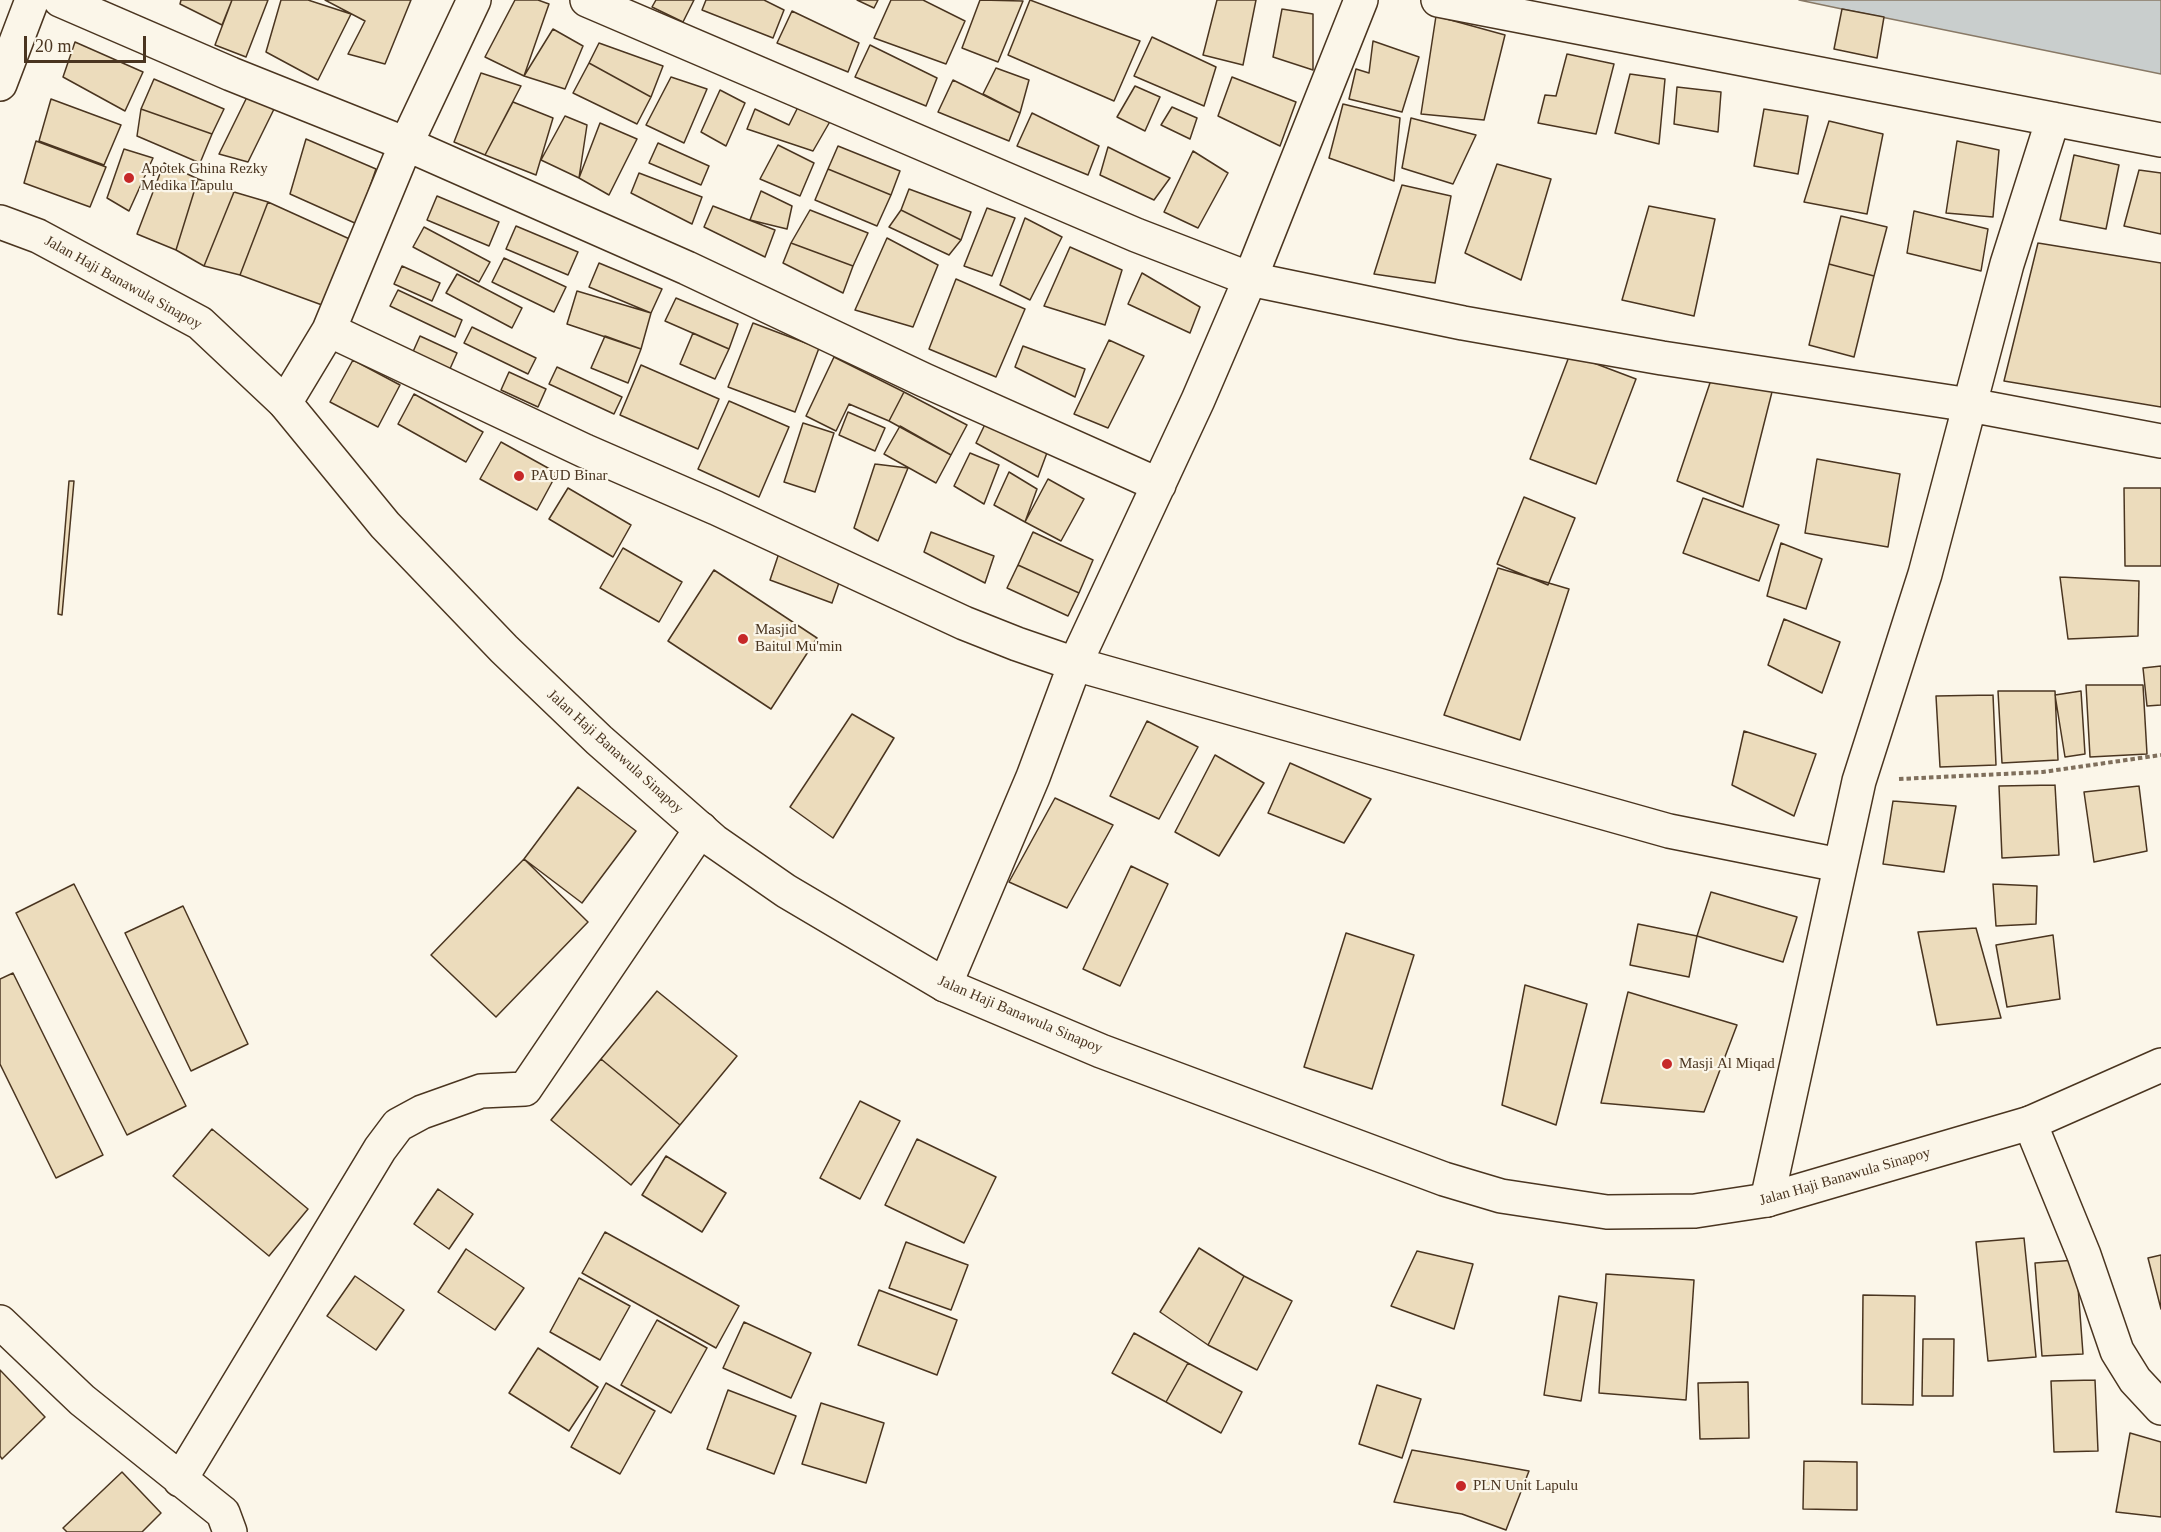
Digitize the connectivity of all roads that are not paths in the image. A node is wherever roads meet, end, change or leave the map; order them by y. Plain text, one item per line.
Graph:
1 (32, 0) edge
2 (60, 0) edge
3 (474, 0) edge
4 (587, 0) edge
5 (1361, 0) edge
6 (1438, 0) edge
7 (0, 84) edge
8 (2053, 119) junction
9 (2161, 140) edge
10 (406, 144) junction
11 (0, 222) edge
12 (1250, 279) junction
13 (329, 330) junction
14 (285, 403) junction
15 (1970, 405) junction
16 (2161, 441) edge
17 (1159, 484) junction
18 (1075, 664) junction
19 (701, 829) junction
20 (1839, 865) junction
21 (945, 985) junction
22 (2161, 1065) edge
23 (2030, 1123) junction
24 (1767, 1200) junction
25 (0, 1322) edge
26 (2161, 1408) edge
27 (180, 1480) junction
28 (230, 1532) edge

1 - 7 main road
2 - 10 main road
3 - 10 main road
4 - 12 main road
5 - 12 main road
6 - 8 main road
8 - 9 main road
8 - 15 main road
10 - 13 main road
10 - 17 main road
11 - 14 main road, Jalan Haji Banawula Sinapoy
12 - 15 main road
12 - 17 main road
13 - 14 main road
13 - 18 main road
14 - 19 main road, Jalan Haji Banawula Sinapoy
15 - 16 main road
15 - 20 main road
17 - 18 main road
18 - 20 main road
18 - 21 main road
19 - 21 main road, Jalan Haji Banawula Sinapoy
19 - 27 main road
20 - 24 main road
21 - 24 main road, Jalan Haji Banawula Sinapoy
22 - 23 main road, Jalan Haji Banawula Sinapoy
23 - 24 main road, Jalan Haji Banawula Sinapoy
23 - 26 main road
25 - 27 main road
27 - 28 main road

